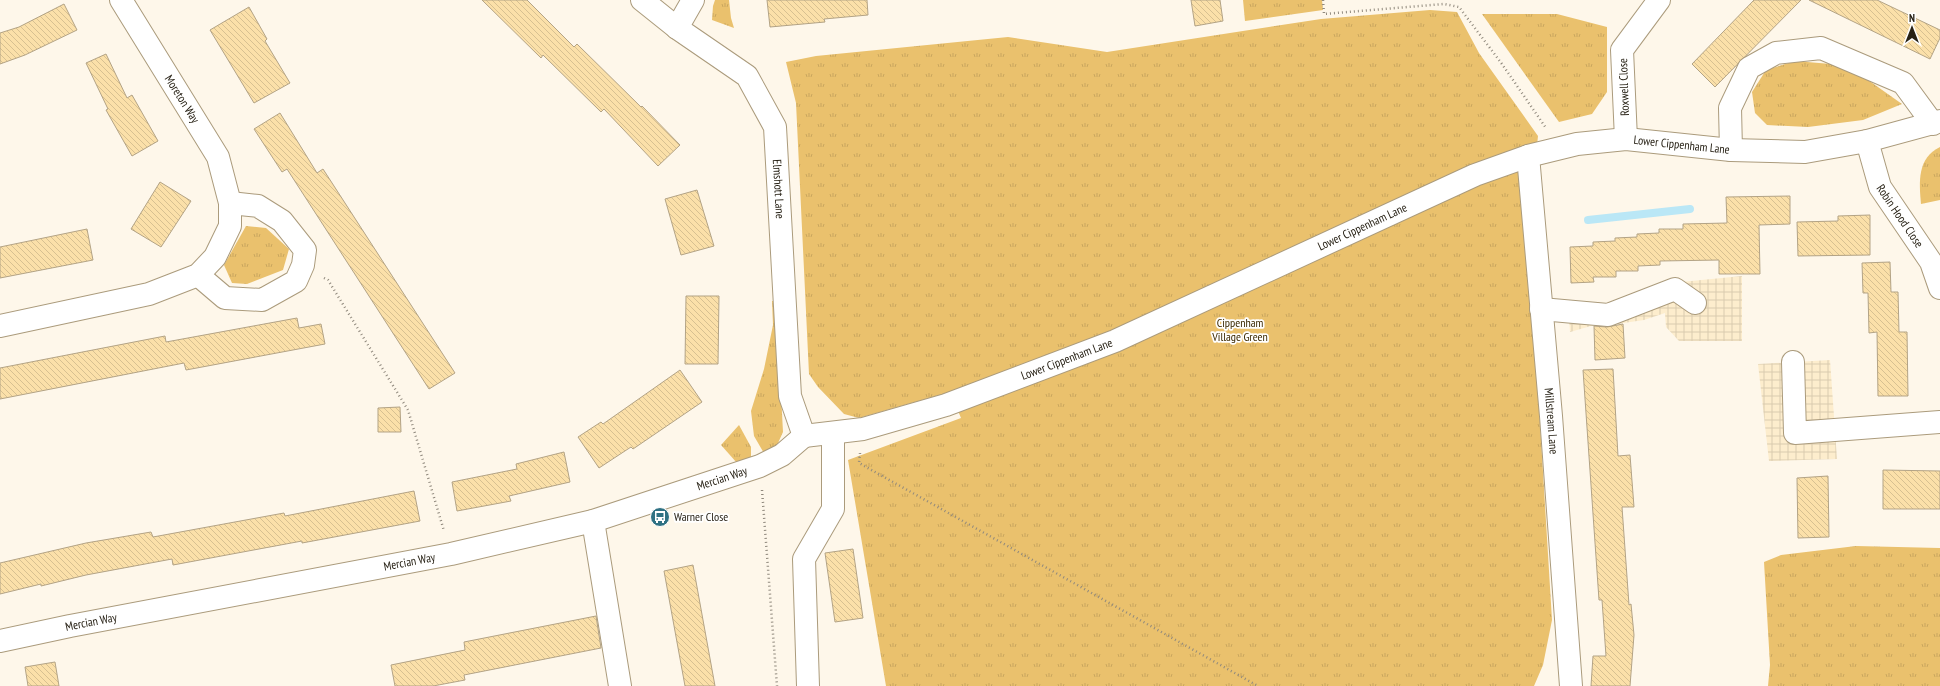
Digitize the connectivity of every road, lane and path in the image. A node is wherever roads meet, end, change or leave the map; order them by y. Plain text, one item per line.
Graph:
1 (121, 0) edge
2 (642, 0) edge
3 (693, 0) edge
4 (1323, 0) edge
5 (1659, 0) edge
6 (677, 28) junction
7 (1936, 122) edge
8 (1626, 138) junction
9 (1867, 142) junction
10 (1559, 148) junction
11 (1731, 150) junction
12 (1528, 156) junction
13 (230, 203) junction
14 (303, 266) junction
15 (198, 275) junction
16 (1940, 288) edge
17 (1695, 303) dead end
18 (1541, 309) junction
19 (0, 326) edge
20 (1793, 362) dead end
21 (1940, 422) edge
22 (863, 429) junction
23 (833, 433) junction
24 (804, 436) junction
25 (760, 466) junction
26 (593, 521) junction
27 (451, 554) junction
28 (0, 641) edge
29 (620, 686) edge
30 (777, 686) edge
31 (808, 686) edge
32 (1258, 686) edge
33 (1571, 686) edge

1 - 13 street, Moreton Way
2 - 6 street, Elmshott Lane
3 - 6 street
4 - 10 path
5 - 8 street, Roxwell Close
6 - 24 street, Elmshott Lane
7 - 9 street, Lower Cippenham Lane
7 - 11 street
8 - 10 street, Lower Cippenham Lane
8 - 11 street, Lower Cippenham Lane
9 - 11 street, Lower Cippenham Lane
9 - 16 street, Robin Hood Close
10 - 12 street, Lower Cippenham Lane
12 - 18 street, Millstream Lane
12 - 22 street, Lower Cippenham Lane
13 - 14 street
13 - 15 street, Moreton Way
14 - 15 street
14 - 27 path
15 - 19 street, Moreton Way
17 - 18 street
18 - 33 street, Millstream Lane
20 - 21 street
22 - 23 street, Lower Cippenham Lane
22 - 32 path
23 - 24 street, Lower Cippenham Lane
23 - 31 street
24 - 25 street, Mercian Way
25 - 26 street, Mercian Way
25 - 30 path
26 - 27 street, Mercian Way
26 - 29 street
27 - 28 street, Mercian Way

